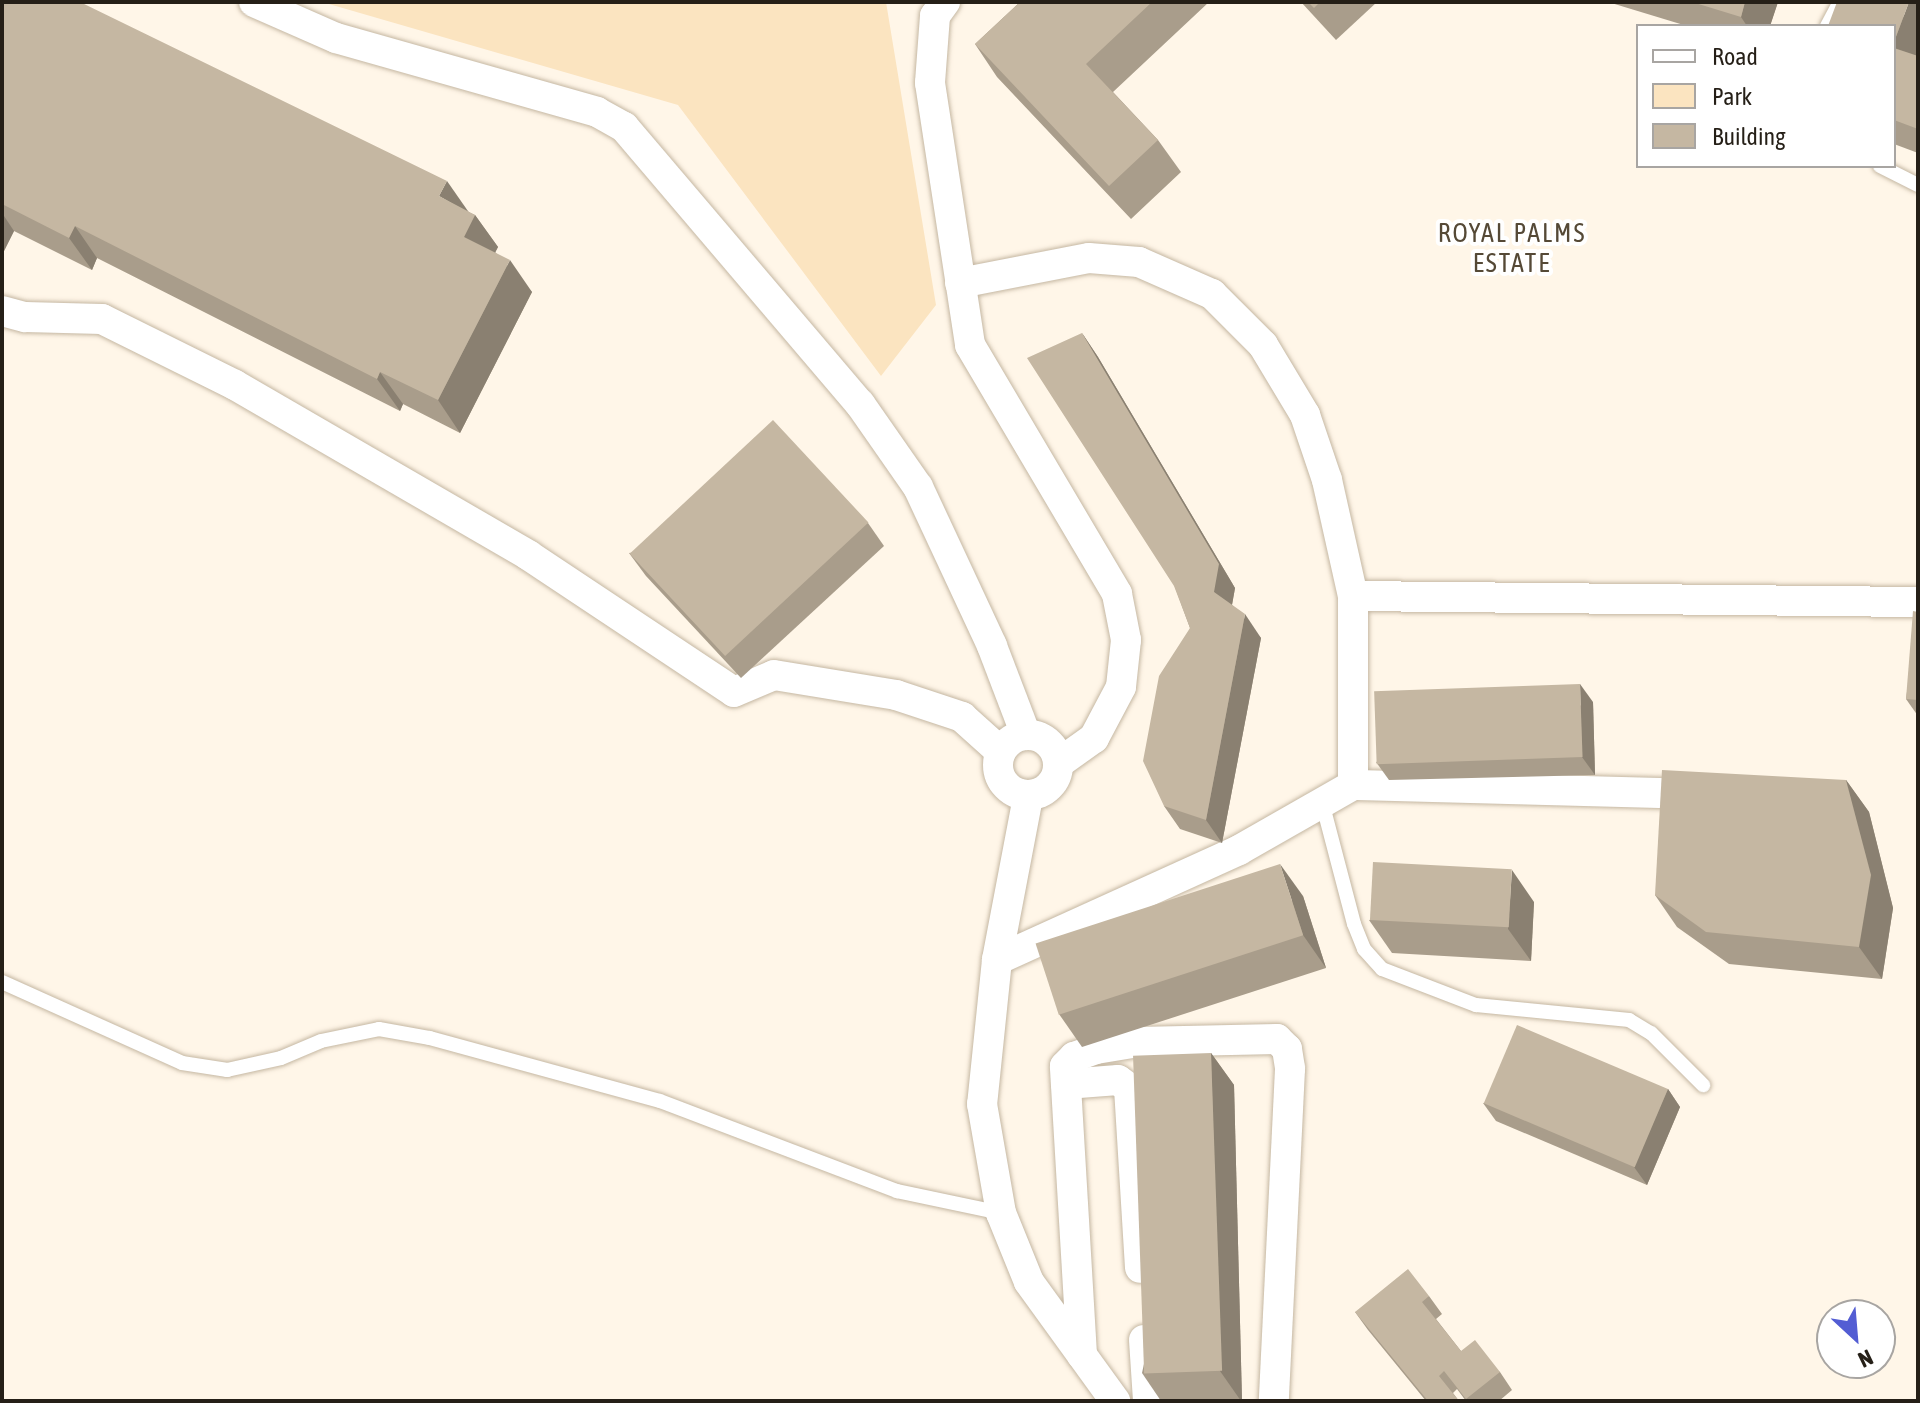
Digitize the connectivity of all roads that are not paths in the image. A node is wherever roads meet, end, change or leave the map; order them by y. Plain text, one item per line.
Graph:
1 (254, 2) edge
2 (945, 2) edge
3 (1840, 2) edge
4 (1828, 24) edge
5 (1884, 168) edge
6 (1918, 185) edge
7 (960, 283) junction
8 (2, 311) edge
9 (1353, 596) junction
10 (1918, 602) edge
11 (1014, 743) junction
12 (1059, 763) junction
13 (1353, 785) junction
14 (1732, 795) edge
15 (1028, 797) junction
16 (1322, 802) junction
17 (997, 960) junction
18 (2, 982) edge
19 (1066, 1084) junction
20 (1703, 1085) dead end
21 (1001, 1213) junction
22 (1082, 1355) junction
23 (1115, 1401) edge
24 (1148, 1401) edge
25 (1274, 1401) edge

1 - 11 street
2 - 7 street
3 - 4 lane
5 - 6 lane
7 - 9 street
7 - 12 street
8 - 11 street
9 - 10 street
9 - 13 street
11 - 12 street
11 - 15 street
12 - 15 street
13 - 14 street
13 - 16 street
15 - 17 street
16 - 17 street
16 - 20 lane
17 - 21 street
18 - 21 lane
19 - 22 street
19 - 24 street
19 - 25 street
21 - 22 street
22 - 23 street

